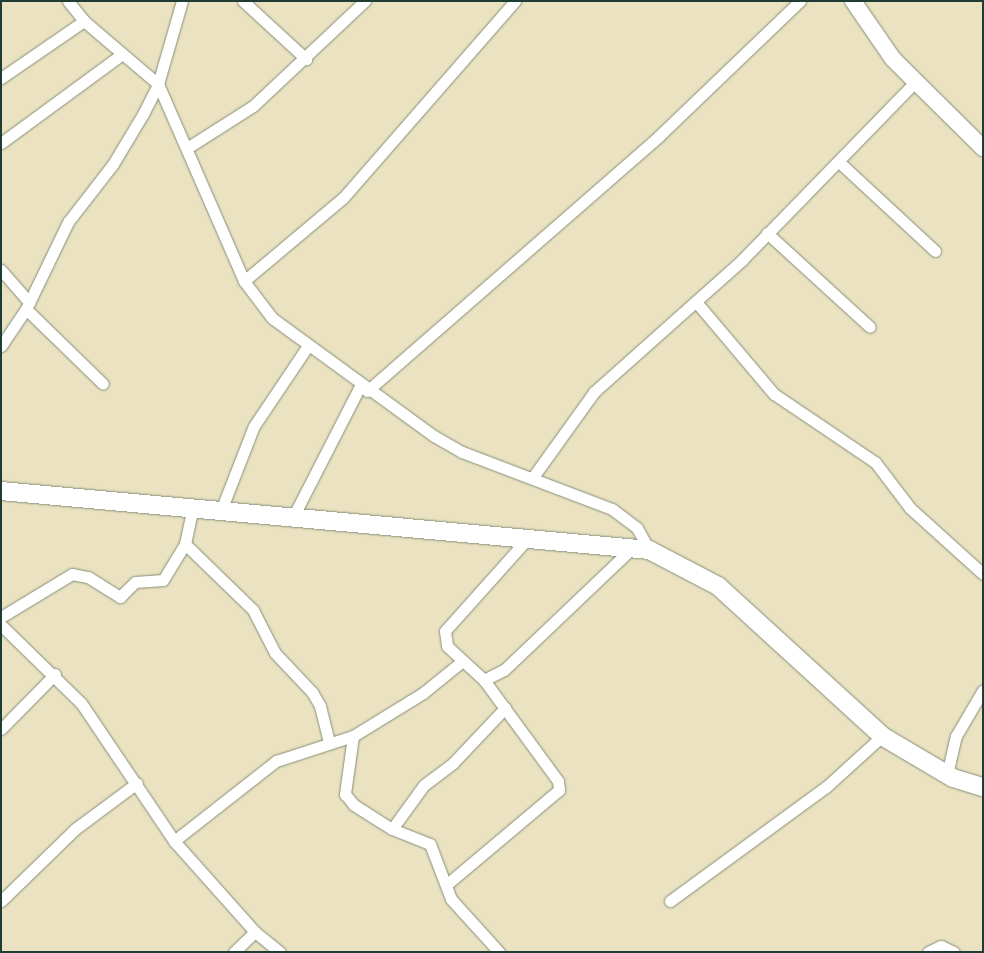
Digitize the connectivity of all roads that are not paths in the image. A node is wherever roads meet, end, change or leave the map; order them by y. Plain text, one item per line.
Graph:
1 (68, 1) edge
2 (182, 1) edge
3 (243, 1) edge
4 (365, 1) edge
5 (515, 1) edge
6 (800, 1) edge
7 (853, 1) edge
8 (84, 22) junction
9 (122, 54) junction
10 (306, 59) junction
11 (1, 78) edge
12 (915, 82) junction
13 (158, 84) junction
14 (1, 143) edge
15 (187, 148) junction
16 (983, 148) edge
17 (839, 162) junction
18 (767, 233) junction
19 (935, 251) dead end
20 (1, 270) edge
21 (244, 281) junction
22 (697, 303) junction
23 (27, 306) junction
24 (870, 327) dead end
25 (1, 346) edge
26 (307, 347) junction
27 (103, 384) dead end
28 (364, 389) junction
29 (533, 477) junction
30 (1, 490) edge
31 (192, 511) junction
32 (220, 513) junction
33 (293, 518) junction
34 (529, 537) junction
35 (185, 544) junction
36 (641, 549) junction
37 (983, 574) edge
38 (1, 617) edge
39 (1, 625) edge
40 (460, 663) junction
41 (55, 674) junction
42 (484, 680) junction
43 (983, 690) edge
44 (505, 708) junction
45 (1, 729) edge
46 (353, 736) junction
47 (882, 736) junction
48 (329, 743) junction
49 (945, 771) junction
50 (983, 777) edge
51 (137, 783) junction
52 (983, 787) edge
53 (392, 829) junction
54 (174, 841) junction
55 (446, 885) junction
56 (2, 897) edge
57 (670, 901) dead end
58 (255, 932) junction
59 (234, 952) edge
60 (280, 952) edge
61 (499, 952) edge
62 (928, 952) edge
63 (954, 952) edge

1 - 8 street
2 - 13 street
3 - 10 street
4 - 10 street
5 - 21 street
6 - 28 street
7 - 12 street
8 - 9 street
8 - 11 street
9 - 13 street
9 - 14 street
10 - 15 street
12 - 16 street
12 - 17 street
13 - 15 street
13 - 23 street
15 - 21 street
17 - 18 street
17 - 19 street
18 - 22 street
18 - 24 street
20 - 23 street
21 - 26 street
22 - 29 street
22 - 37 street
23 - 25 street
23 - 27 street
26 - 28 street
26 - 32 street
28 - 29 street
28 - 33 street
29 - 36 street
30 - 31 main road
31 - 32 main road
31 - 35 street
32 - 33 main road
33 - 34 main road
34 - 36 main road
34 - 40 street
35 - 38 street
35 - 48 street
36 - 42 street
36 - 47 main road
39 - 41 street
40 - 42 street
40 - 46 street
41 - 45 street
41 - 51 street
42 - 44 street
43 - 49 street
44 - 53 street
44 - 55 street
46 - 48 street
46 - 53 street
47 - 49 main road
47 - 57 street
48 - 54 street
49 - 50 main road
49 - 52 main road
51 - 54 street
51 - 56 street
53 - 55 street
54 - 58 street
55 - 61 street
58 - 59 street
58 - 60 street
62 - 63 street

